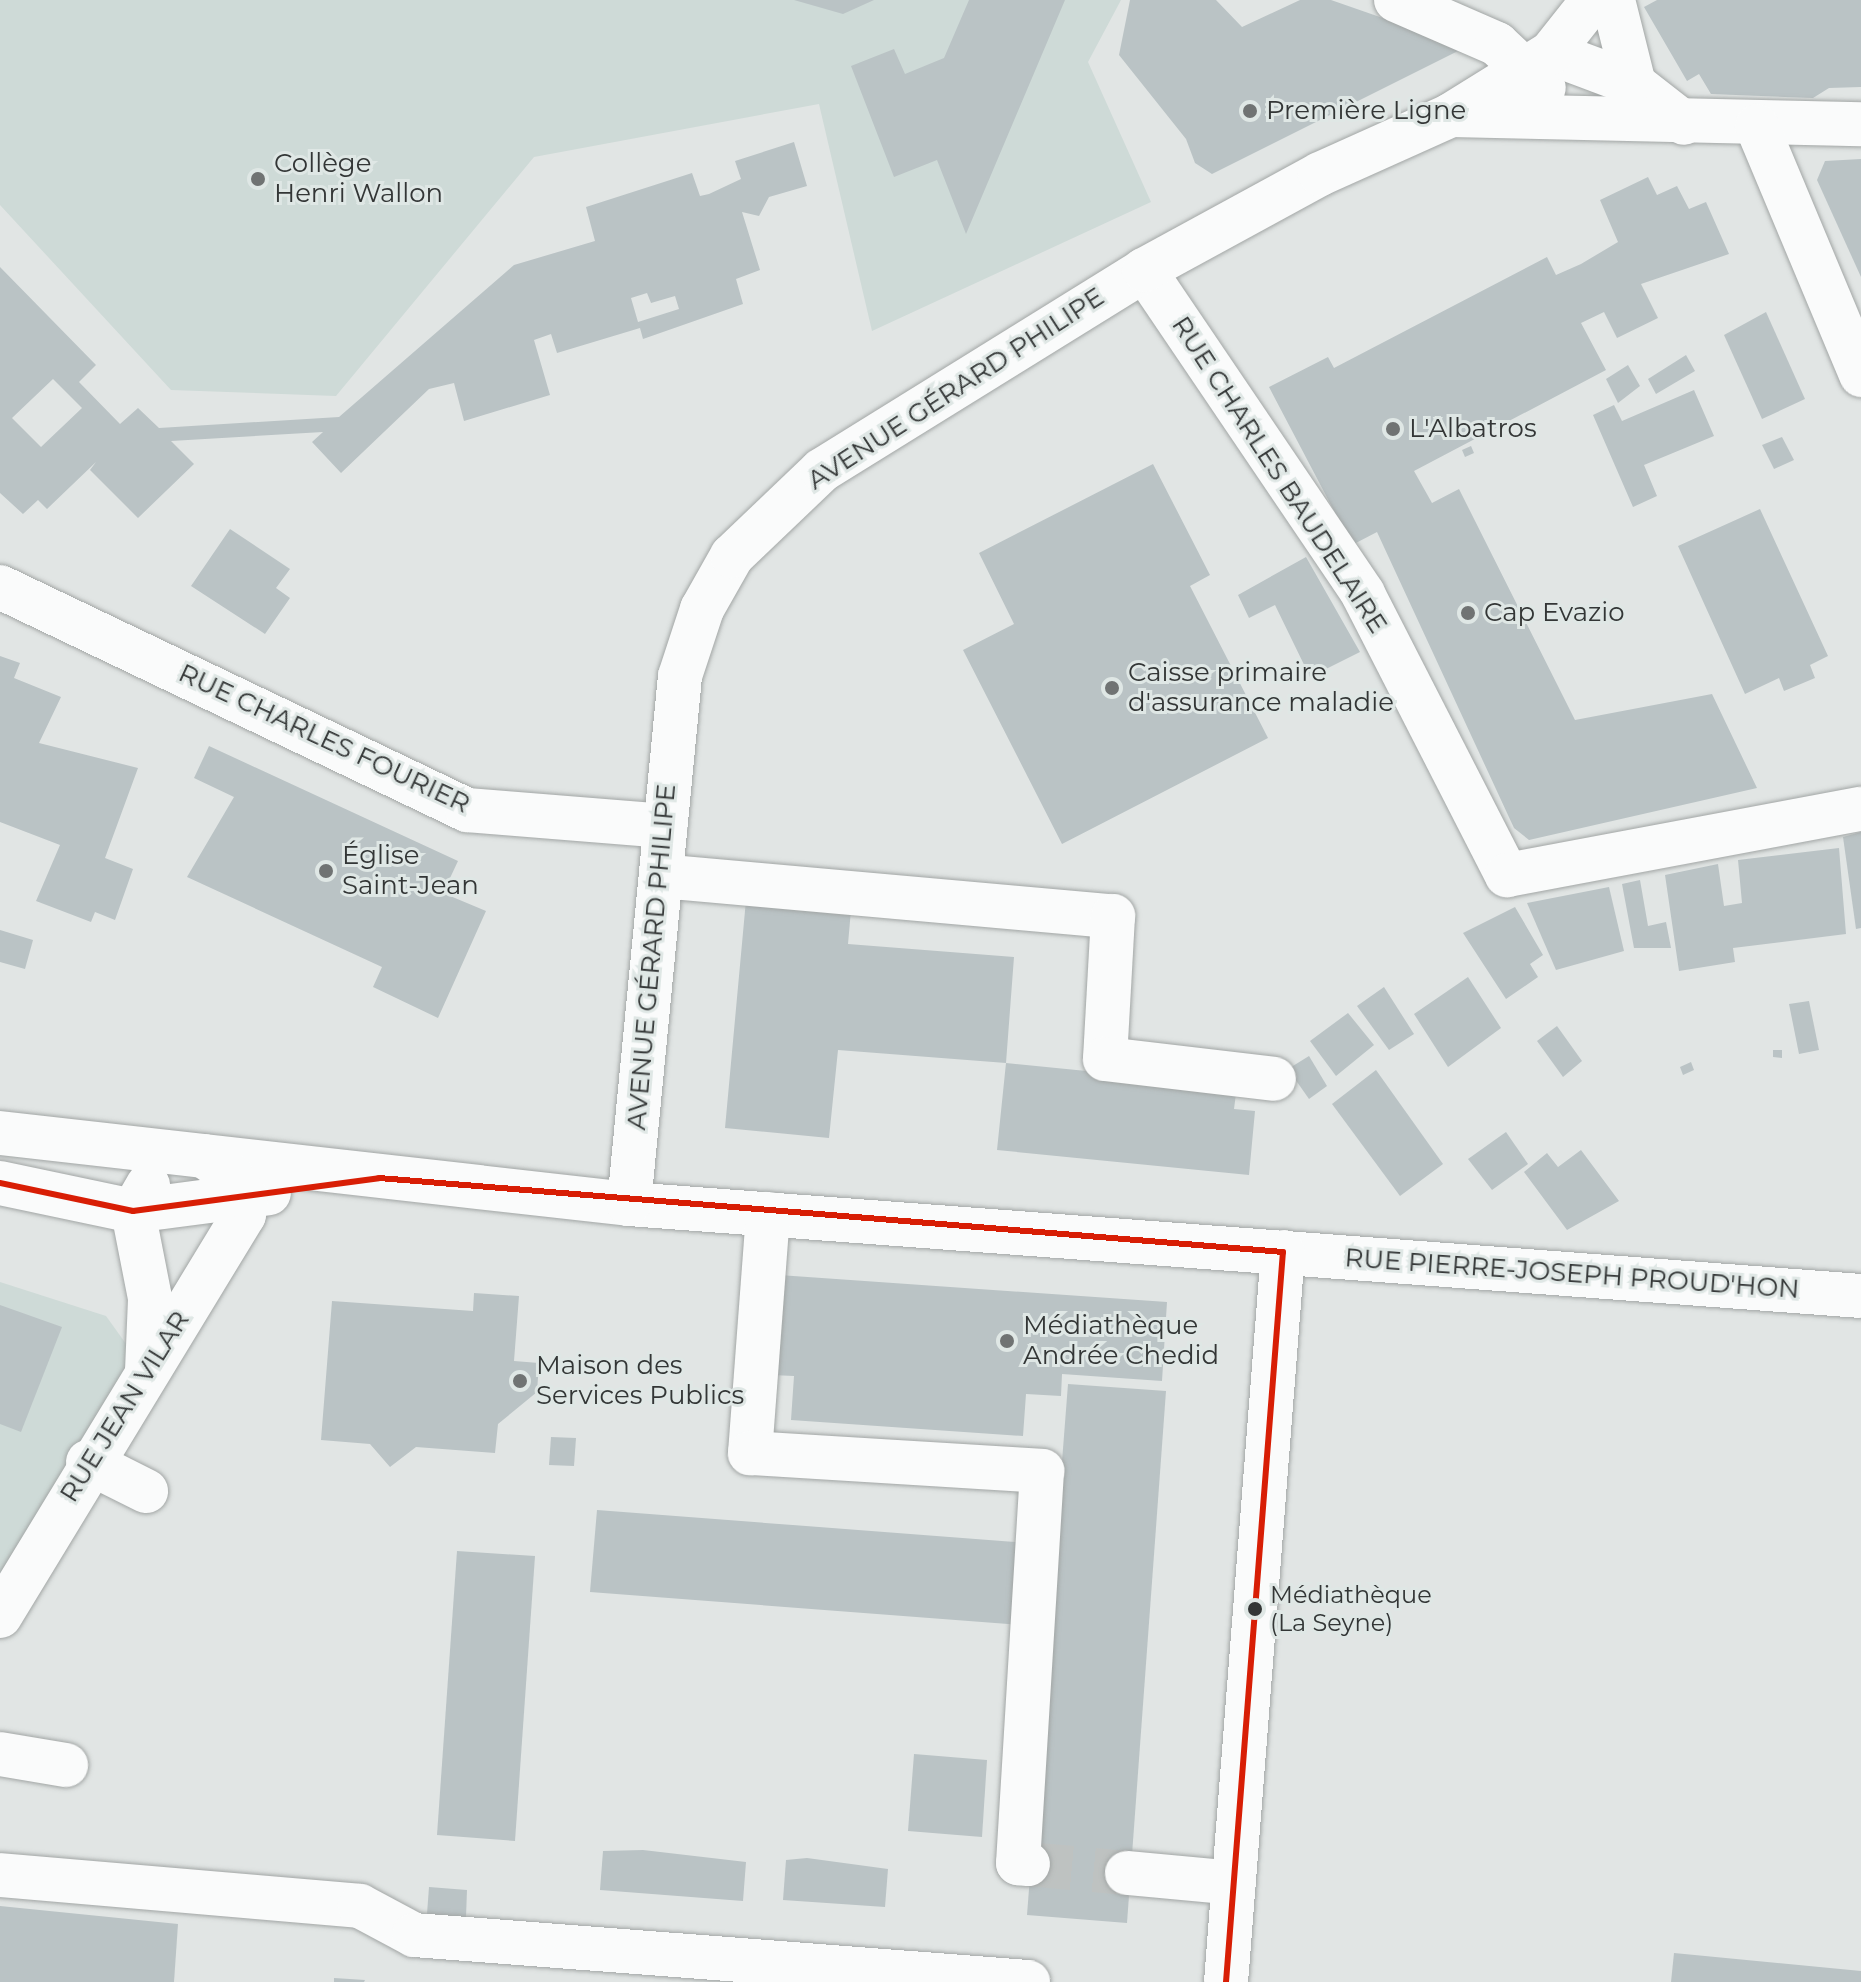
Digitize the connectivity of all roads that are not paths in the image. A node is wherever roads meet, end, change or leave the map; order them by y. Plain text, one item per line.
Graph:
1 (1396, 0) edge
2 (1593, 0) edge
3 (1613, 0) edge
4 (1537, 62) junction
5 (1634, 84) junction
6 (1451, 115) junction
7 (1579, 119) junction
8 (1684, 123) junction
9 (1861, 124) edge
10 (1757, 126) junction
11 (1144, 270) junction
12 (1861, 375) edge
13 (0, 587) edge
14 (1861, 809) edge
15 (665, 826) junction
16 (661, 876) junction
17 (1274, 1079) dead end
18 (0, 1133) edge
19 (192, 1156) junction
20 (379, 1178) junction
21 (0, 1183) edge
22 (246, 1198) junction
23 (629, 1204) junction
24 (133, 1211) junction
25 (768, 1214) junction
26 (1283, 1252) junction
27 (1861, 1296) edge
28 (147, 1373) junction
29 (88, 1462) junction
30 (146, 1491) dead end
31 (0, 1616) edge
32 (0, 1754) edge
33 (66, 1765) dead end
34 (1028, 1864) dead end
35 (1127, 1873) tunnel mouth
36 (0, 1875) edge
37 (1234, 1883) junction
38 (1028, 1982) edge
39 (1226, 1982) edge

1 - 4 street
2 - 4 street, AVENUE GÉRARD PHILIPE
3 - 5 street
4 - 5 street
4 - 6 street, AVENUE GÉRARD PHILIPE
4 - 7 street
5 - 8 street
6 - 7 street
6 - 11 street, AVENUE GÉRARD PHILIPE
7 - 8 street
8 - 10 street
9 - 10 street
10 - 12 street
11 - 14 street, RUE CHARLES BAUDELAIRE
11 - 15 street, AVENUE GÉRARD PHILIPE
13 - 15 street, RUE CHARLES FOURIER
15 - 16 street, AVENUE GÉRARD PHILIPE
16 - 17 street
16 - 23 street, AVENUE GÉRARD PHILIPE
18 - 19 street
19 - 20 street
19 - 22 street
19 - 24 street
20 - 22 street
20 - 23 street, RUE PIERRE-JOSEPH PROUD'HON
21 - 24 street
22 - 24 street
22 - 28 street, RUE JEAN VILAR
23 - 25 street, RUE PIERRE-JOSEPH PROUD'HON
24 - 28 street
25 - 26 street, RUE PIERRE-JOSEPH PROUD'HON
25 - 34 street
26 - 27 street, RUE PIERRE-JOSEPH PROUD'HON
26 - 37 street
28 - 29 street, RUE JEAN VILAR
29 - 30 street
29 - 31 street, RUE JEAN VILAR
32 - 33 street
35 - 37 street
36 - 38 street
37 - 39 street

